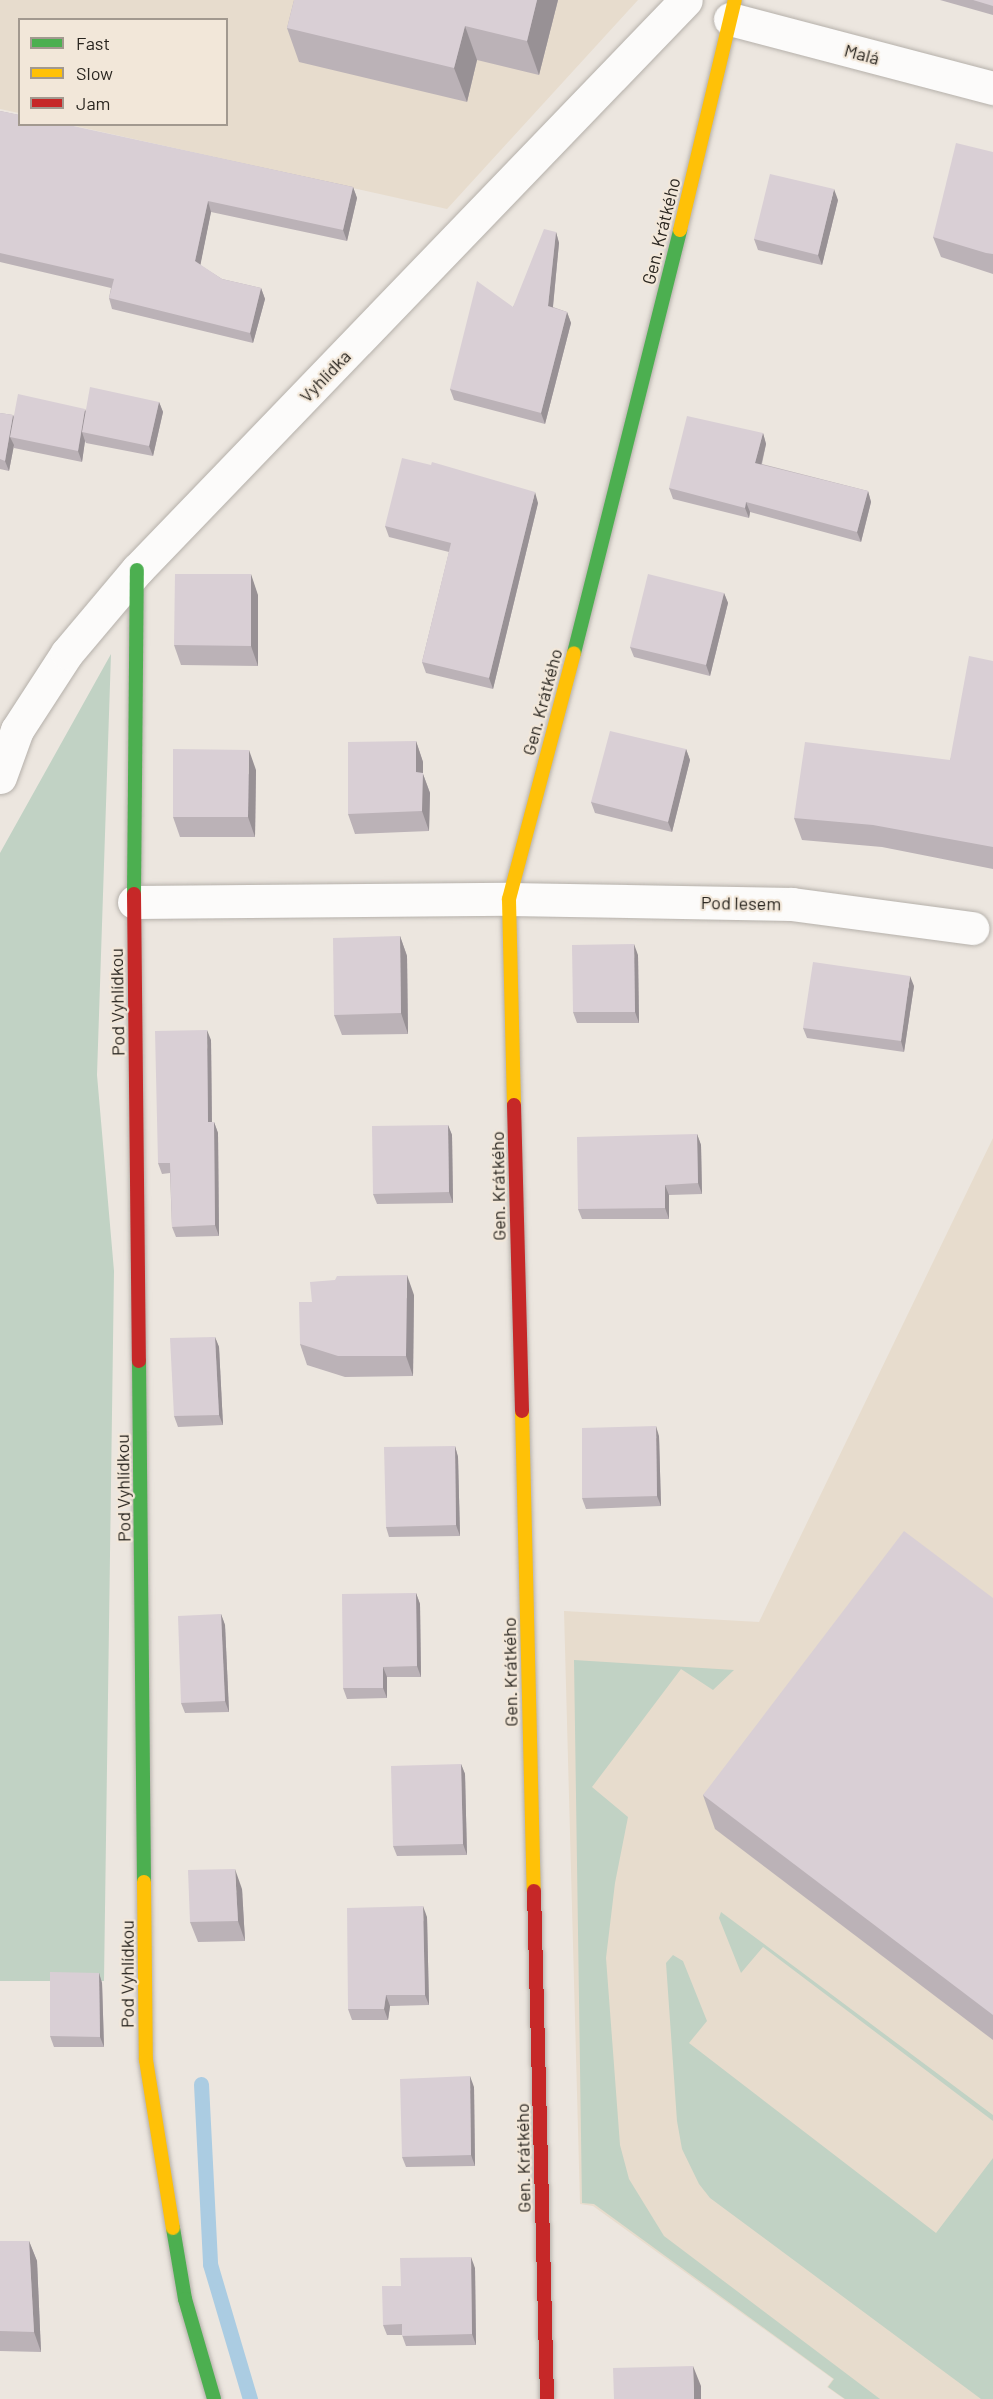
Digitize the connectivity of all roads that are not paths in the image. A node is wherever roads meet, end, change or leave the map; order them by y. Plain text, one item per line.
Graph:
1 (686, 0) edge
2 (732, 10) edge
3 (993, 88) edge
4 (137, 570) junction
5 (0, 777) edge
6 (509, 899) junction
7 (134, 902) junction
8 (972, 928) dead end
9 (214, 2399) edge
10 (547, 2399) edge

1 - 4 street, Vyhlídka
2 - 3 street, Malá
2 - 6 street, Gen. Krátkého
4 - 5 street, Vyhlídka
4 - 7 street, Pod Vyhlídkou
6 - 7 street, Pod lesem
6 - 8 street, Pod lesem
6 - 10 street, Gen. Krátkého
7 - 9 street, Pod Vyhlídkou

